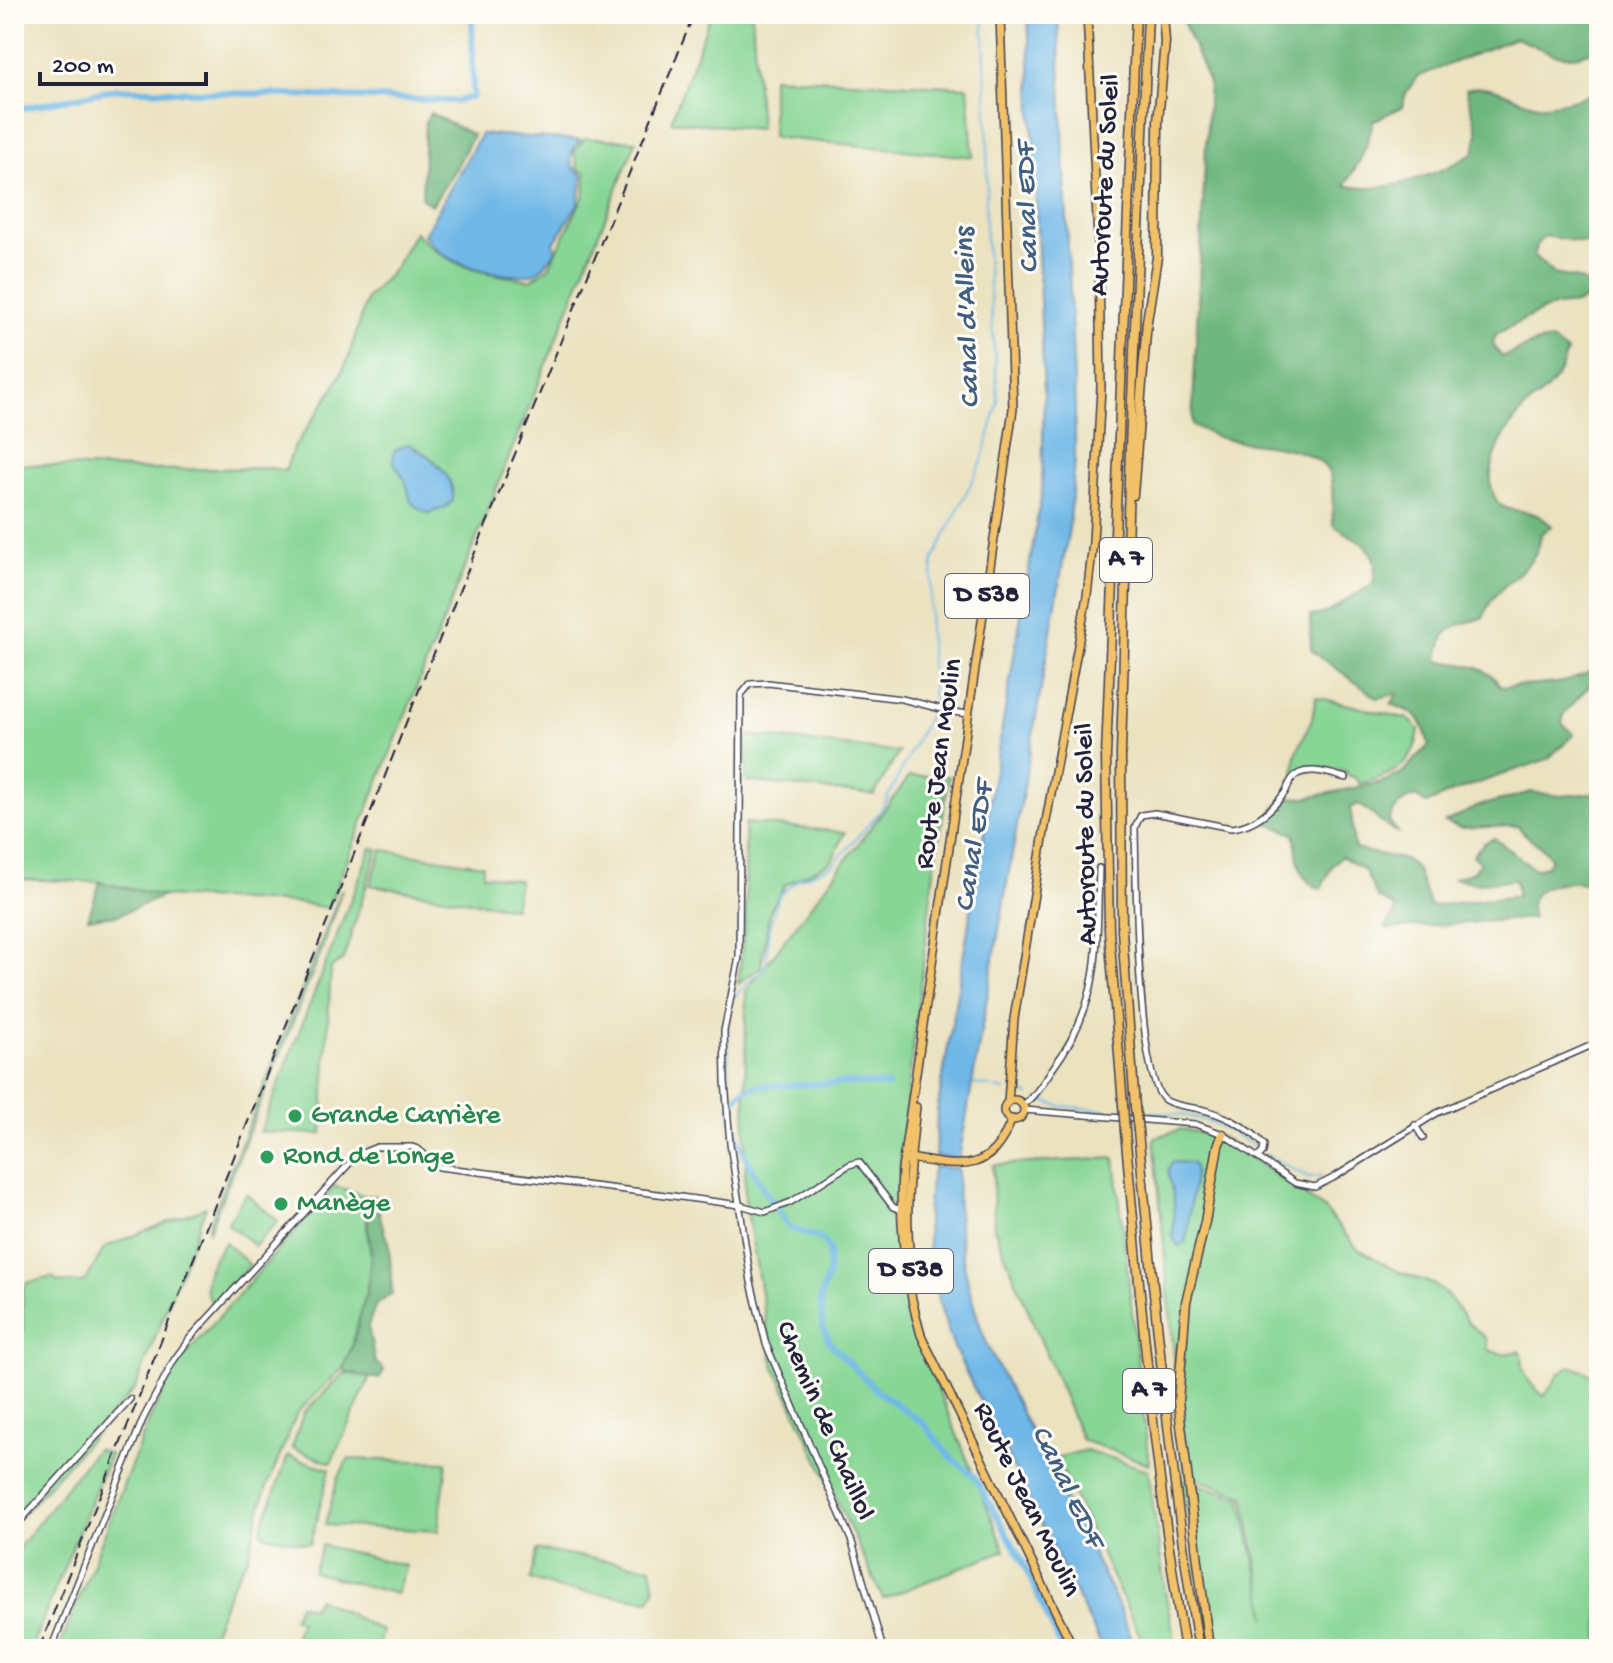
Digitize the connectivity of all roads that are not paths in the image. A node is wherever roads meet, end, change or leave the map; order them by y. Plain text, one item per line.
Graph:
1 (1000, 14) edge
2 (1136, 14) edge
3 (1148, 14) edge
4 (1163, 14) edge
5 (1088, 17) edge
6 (1126, 559) junction
7 (970, 714) junction
8 (1346, 778) dead end
9 (1099, 868) dead end
10 (923, 1034) junction
11 (1599, 1042) edge
12 (1011, 1098) junction
13 (1024, 1108) junction
14 (1012, 1119) junction
15 (1415, 1125) junction
16 (1223, 1134) junction
17 (1423, 1138) dead end
18 (1258, 1157) junction
19 (907, 1164) junction
20 (740, 1205) junction
21 (904, 1208) junction
22 (938, 1372) junction
23 (130, 1399) dead end
24 (14, 1528) edge
25 (51, 1649) edge
26 (883, 1649) edge
27 (1074, 1649) edge
28 (1185, 1649) edge
29 (1199, 1649) edge
30 (1209, 1649) edge

1 - 7 main road, Route Jean Moulin / D 538
2 - 28 highway, Autoroute du Soleil / A 7, bridge
3 - 6 highway, Autoroute du Soleil / A 7
4 - 6 highway
5 - 12 main road
6 - 29 highway, Autoroute du Soleil / A 7, bridge
7 - 10 main road, Route Jean Moulin / D 538
7 - 20 street, Chemin de Chaillol
8 - 18 street
9 - 13 street
10 - 19 main road, D 538
10 - 19 main road, Route Jean Moulin / D 538
11 - 15 street
12 - 13 main road
12 - 14 main road
13 - 14 main road
13 - 16 street
14 - 19 main road
15 - 17 street
15 - 18 street
16 - 18 street
16 - 30 highway
19 - 21 main road, Route Jean Moulin / D 538
20 - 21 street
20 - 25 street
20 - 26 street, Chemin de Chaillol
21 - 22 main road, Route Jean Moulin / D 538
21 - 22 main road, Route Jean Moulin / D 538
22 - 27 main road, Route Jean Moulin / D 538
23 - 24 street

